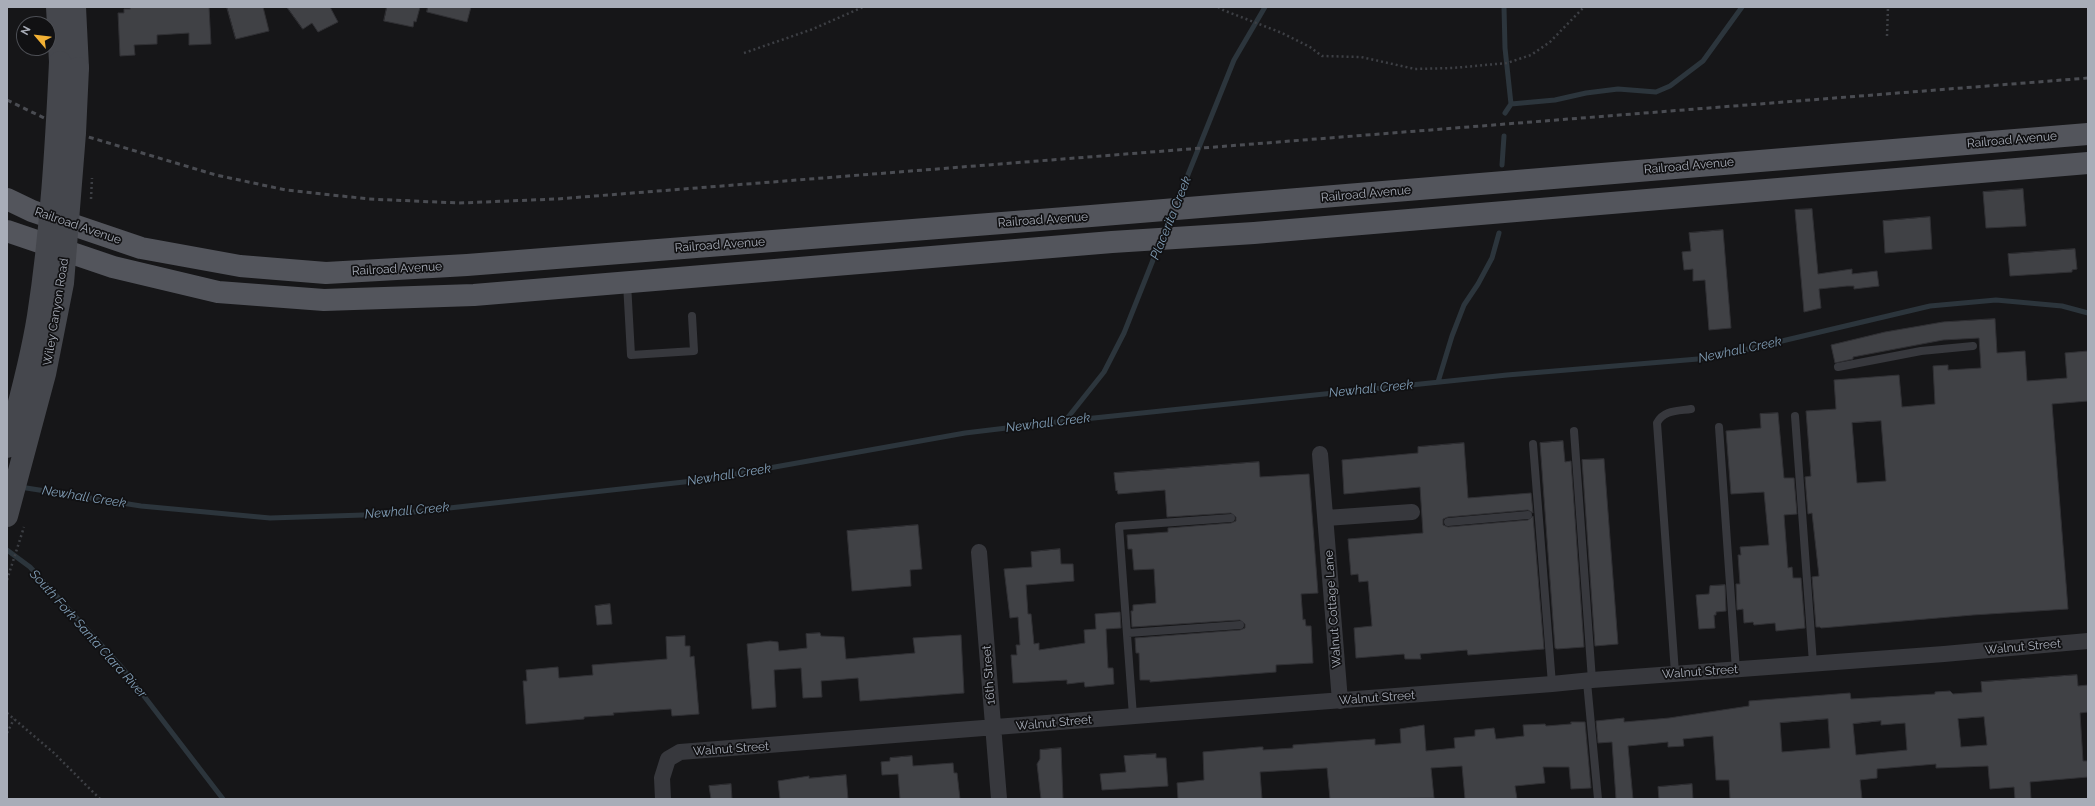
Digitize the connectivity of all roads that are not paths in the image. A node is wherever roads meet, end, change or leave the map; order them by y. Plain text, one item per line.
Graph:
1 (57, 7) edge
2 (75, 7) edge
3 (69, 65) junction
4 (2088, 134) edge
5 (1879, 152) junction
6 (2088, 163) edge
7 (1761, 191) junction
8 (7, 199) edge
9 (7, 231) edge
10 (627, 282) junction
11 (692, 316) dead end
12 (1973, 346) dead end
13 (1838, 367) dead end
14 (1691, 409) dead end
15 (1795, 416) dead end
16 (1719, 427) dead end
17 (1574, 431) dead end
18 (1533, 444) dead end
19 (7, 447) edge
20 (1320, 454) dead end
21 (1412, 512) dead end
22 (1528, 515) dead end
23 (7, 516) edge
24 (1231, 518) dead end
25 (1326, 518) junction
26 (1448, 522) dead end
27 (979, 552) dead end
28 (1240, 625) dead end
29 (1128, 633) junction
30 (2088, 641) edge
31 (1813, 663) junction
32 (1736, 670) junction
33 (1675, 674) junction
34 (1589, 681) junction
35 (1552, 684) junction
36 (1340, 701) junction
37 (1133, 716) junction
38 (993, 729) junction
39 (663, 799) edge
40 (999, 799) edge
41 (1598, 799) edge

1 - 3 main road, Wiley Canyon Road
2 - 3 main road, Wiley Canyon Road
3 - 19 main road, Wiley Canyon Road, bridge
3 - 23 main road, Wiley Canyon Road, bridge
4 - 5 main road, Railroad Avenue
5 - 7 main road
5 - 8 main road, Railroad Avenue
6 - 7 main road
7 - 10 main road
9 - 10 main road
10 - 11 lane
12 - 13 lane
14 - 33 lane
15 - 31 lane
16 - 32 lane
17 - 34 lane
18 - 35 lane
20 - 25 street, Walnut Cottage Lane
21 - 25 street
22 - 26 lane
24 - 29 lane
25 - 36 street, Walnut Cottage Lane
27 - 38 street, 16th Street
28 - 29 lane
29 - 37 lane
30 - 31 street, Walnut Street
31 - 32 street, Walnut Street
32 - 33 street, Walnut Street
33 - 34 street, Walnut Street
34 - 35 street, Walnut Street
34 - 41 lane
35 - 36 street, Walnut Street
36 - 37 street, Walnut Street
37 - 38 street, Walnut Street
38 - 39 street, Walnut Street
38 - 40 street, 16th Street

